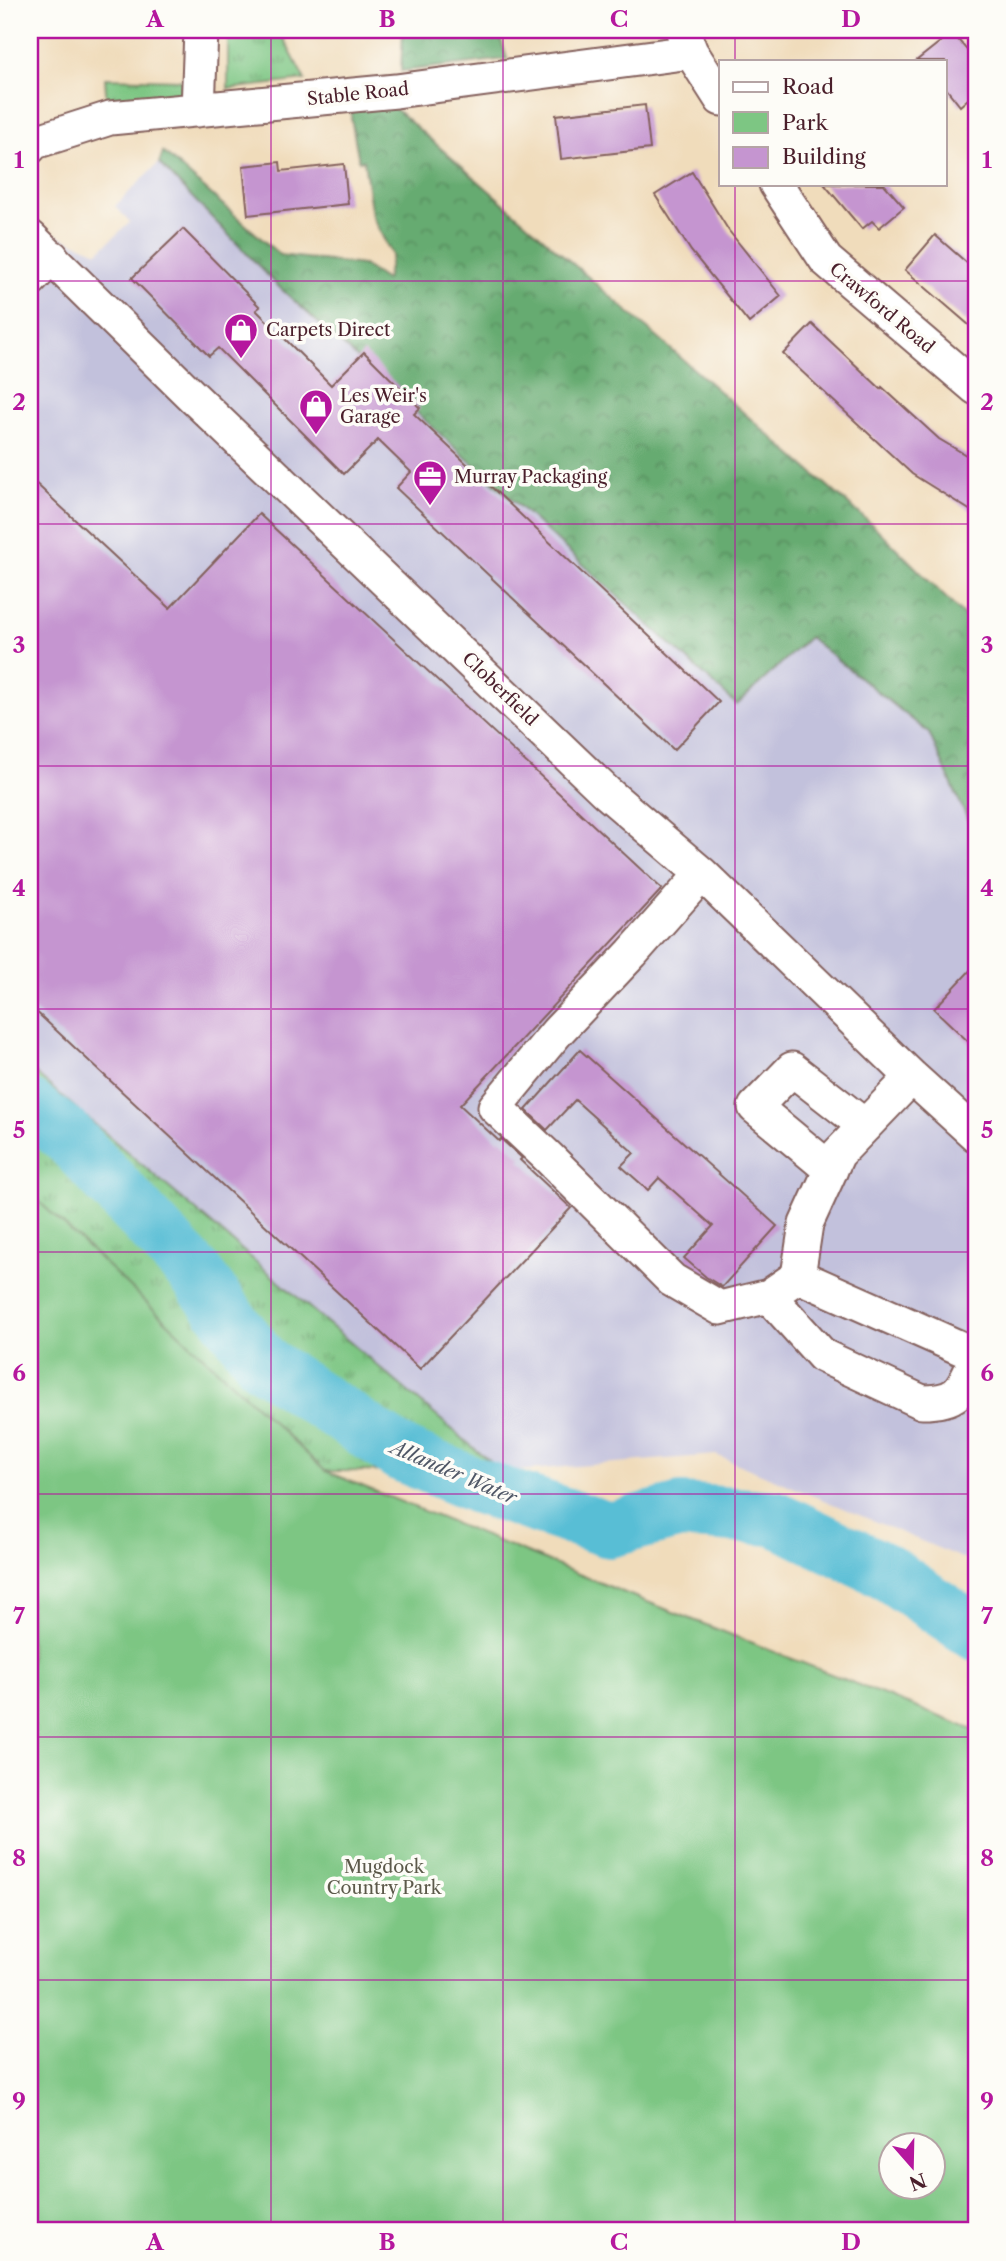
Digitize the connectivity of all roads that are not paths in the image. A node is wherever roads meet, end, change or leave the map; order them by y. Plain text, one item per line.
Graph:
1 (201, 30) edge
2 (686, 41) edge
3 (719, 96) edge
4 (198, 110) junction
5 (30, 146) edge
6 (777, 186) edge
7 (37, 258) edge
8 (976, 388) edge
9 (702, 874) junction
10 (912, 1077) junction
11 (866, 1126) junction
12 (976, 1135) edge
13 (831, 1170) junction
14 (798, 1276) junction
15 (769, 1296) junction
16 (976, 1357) edge

1 - 4 street
2 - 3 street
2 - 4 street, Stable Road
4 - 5 street, Stable Road
6 - 8 street, Crawford Road
7 - 9 street, Cloberfield
9 - 10 street, Cloberfield
9 - 15 street
10 - 11 street
10 - 12 street, Cloberfield
11 - 13 street
11 - 13 street
13 - 14 street
14 - 15 street
14 - 16 street
15 - 16 street

